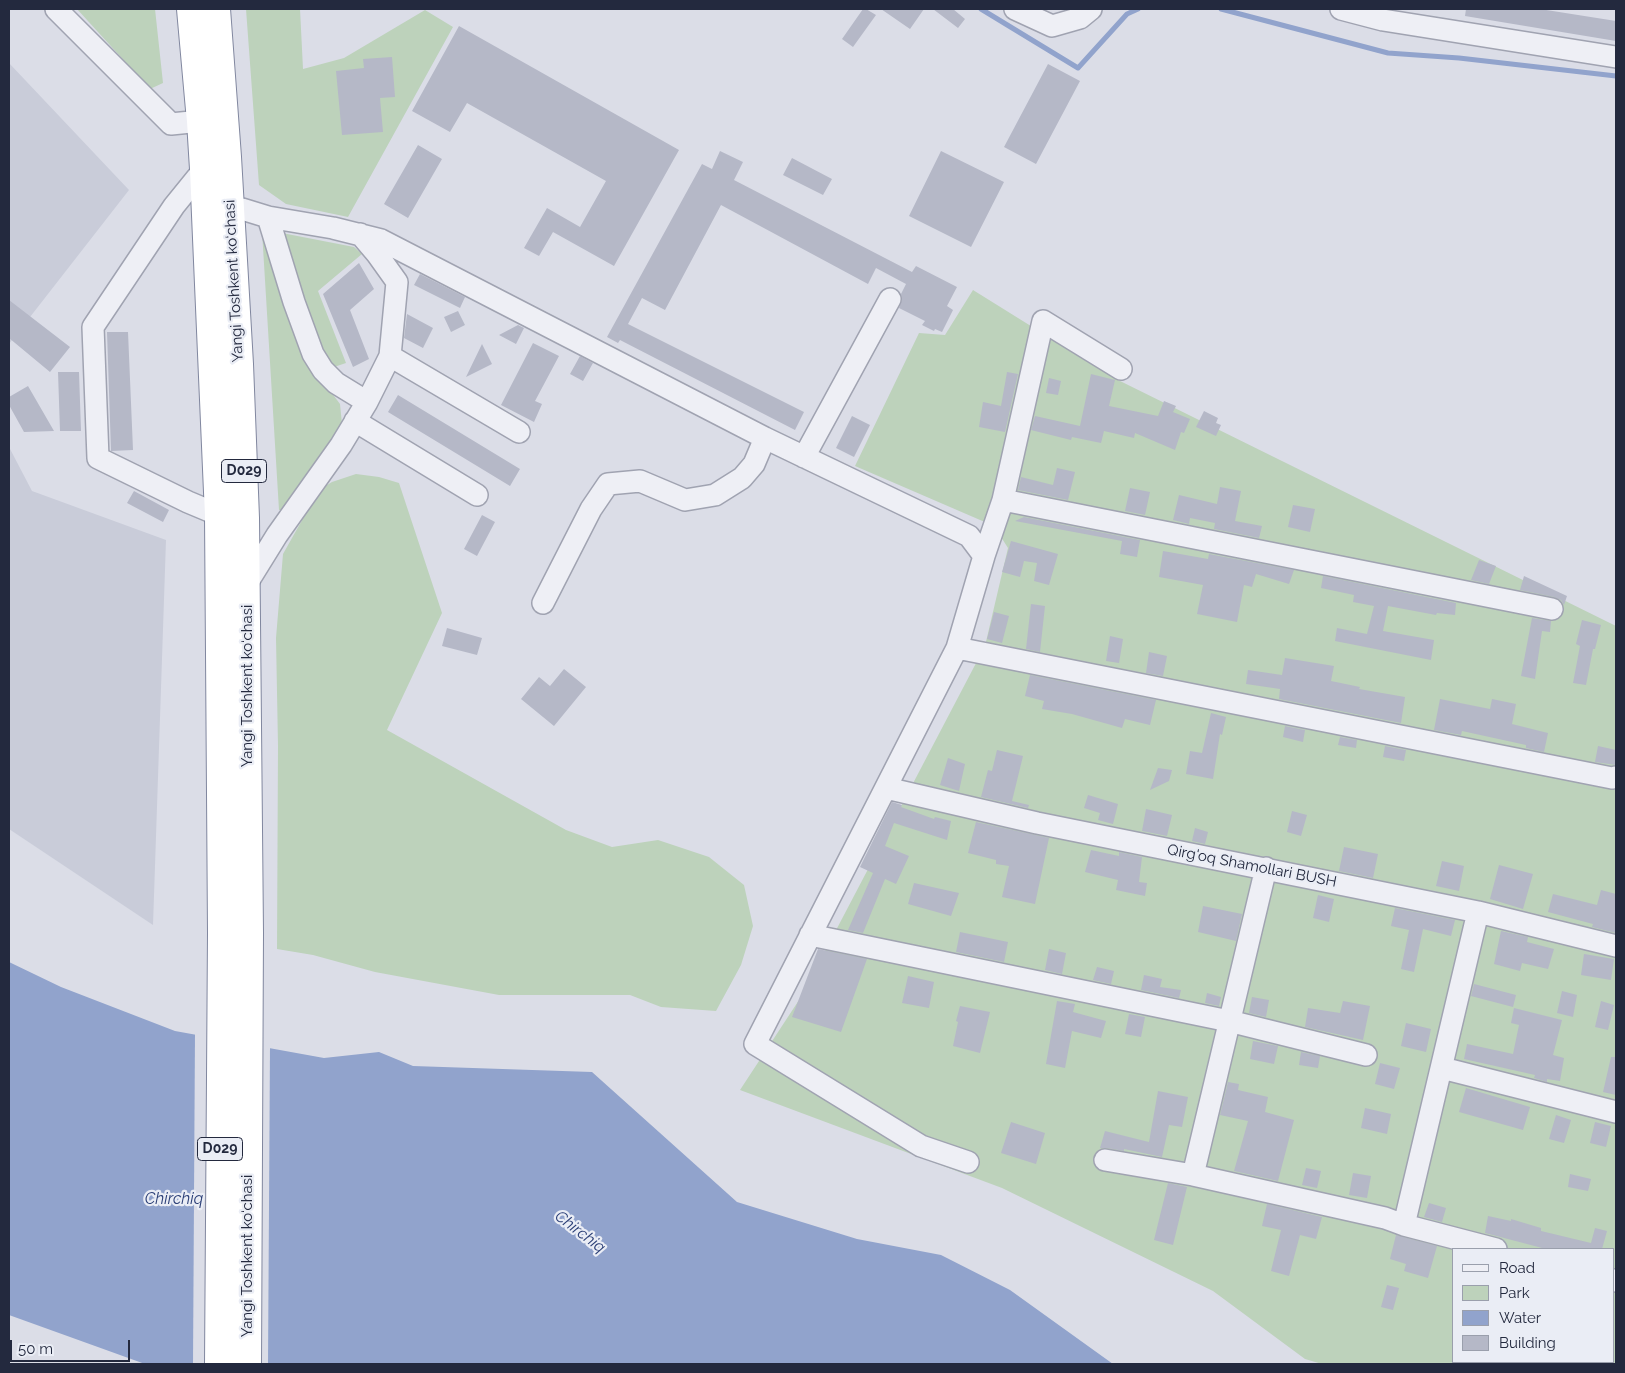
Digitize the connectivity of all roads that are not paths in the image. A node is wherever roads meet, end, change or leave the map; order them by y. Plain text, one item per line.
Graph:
1 (56, 9) edge
2 (191, 9) edge
3 (216, 9) edge
4 (1015, 9) edge
5 (1091, 9) edge
6 (1341, 9) edge
7 (1616, 57) edge
8 (201, 122) junction
9 (204, 169) junction
10 (230, 210) junction
11 (268, 217) junction
12 (360, 234) junction
13 (890, 299) dead end
14 (390, 356) junction
15 (1121, 369) dead end
16 (367, 402) junction
17 (355, 421) junction
18 (519, 432) dead end
19 (765, 438) junction
20 (804, 458) junction
21 (477, 495) dead end
22 (1003, 500) junction
23 (219, 515) junction
24 (984, 556) junction
25 (246, 585) junction
26 (543, 603) dead end
27 (1552, 608) dead end
28 (957, 648) junction
29 (1616, 777) edge
30 (886, 788) junction
31 (1266, 868) junction
32 (1478, 912) junction
33 (810, 935) junction
34 (1616, 946) edge
35 (1229, 1020) junction
36 (1366, 1055) dead end
37 (1442, 1068) junction
38 (1616, 1112) edge
39 (1105, 1160) dead end
40 (968, 1162) dead end
41 (1193, 1175) junction
42 (1404, 1225) junction
43 (1492, 1248) edge
44 (219, 1364) edge
45 (246, 1364) edge

1 - 8 street
2 - 8 highway, Yangi Toshkent ko‘chasi / D029
3 - 10 highway, Yangi Toshkent ko‘chasi / D029
4 - 5 street
6 - 7 street
8 - 9 highway, Yangi Toshkent ko‘chasi / D029
9 - 23 highway, Yangi Toshkent ko‘chasi / D029
9 - 23 street
10 - 11 street
10 - 25 highway, Yangi Toshkent ko‘chasi / D029
11 - 12 street
11 - 16 street
12 - 14 street
12 - 19 street
13 - 20 street
14 - 16 street
14 - 18 street
15 - 22 street
16 - 17 street
17 - 21 street
17 - 25 street
19 - 20 street
19 - 26 street
20 - 24 street
22 - 24 street
22 - 27 street
23 - 44 highway, Yangi Toshkent ko‘chasi / D029
24 - 28 street
25 - 45 highway, Yangi Toshkent ko‘chasi / D029
28 - 29 street
28 - 30 street
30 - 31 street, Qirg'oq Shamollari BUSH
30 - 33 street
31 - 32 street, Qirg'oq Shamollari BUSH
31 - 35 street
32 - 34 street, Qirg'oq Shamollari BUSH
32 - 37 street
33 - 35 street
33 - 40 street
35 - 36 street
35 - 41 street
37 - 38 street
37 - 42 street
39 - 41 street
41 - 42 street
42 - 43 street

